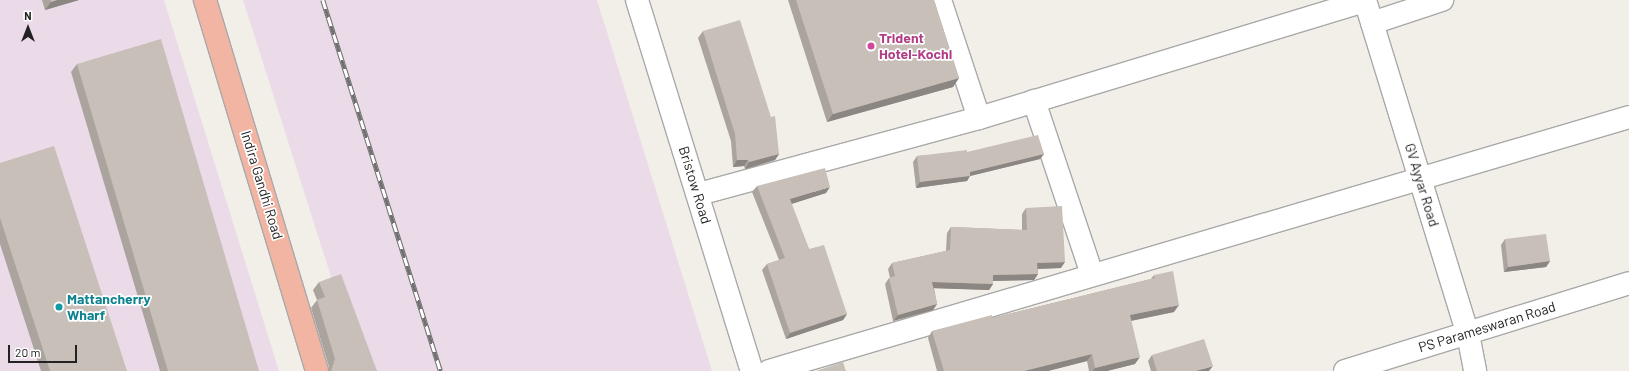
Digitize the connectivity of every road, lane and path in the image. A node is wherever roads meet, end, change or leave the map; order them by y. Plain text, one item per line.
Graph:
1 (205, 0) edge
2 (637, 0) edge
3 (940, 0) edge
4 (1442, 0) edge
5 (1365, 1) edge
6 (1372, 23) junction
7 (1034, 101) junction
8 (1629, 117) edge
9 (979, 118) junction
10 (1420, 177) junction
11 (699, 194) junction
12 (1092, 274) junction
13 (1629, 283) edge
14 (1468, 334) junction
15 (317, 371) edge
16 (752, 371) edge
17 (769, 371) edge
18 (1345, 371) edge
19 (1475, 371) edge

1 - 15 highway, Indira Gandhi Road
2 - 11 street, Bristow Road
3 - 9 street
4 - 6 street
5 - 6 street, GV Ayyar Road
5 - 7 street
6 - 10 street, GV Ayyar Road
7 - 9 street
7 - 12 street
8 - 10 street
9 - 11 street
10 - 12 street
10 - 14 street, GV Ayyar Road
11 - 16 street, Bristow Road
12 - 17 street
13 - 14 street, PS Parameswaran Road
14 - 18 street, PS Parameswaran Road
14 - 19 street, GV Ayyar Road

